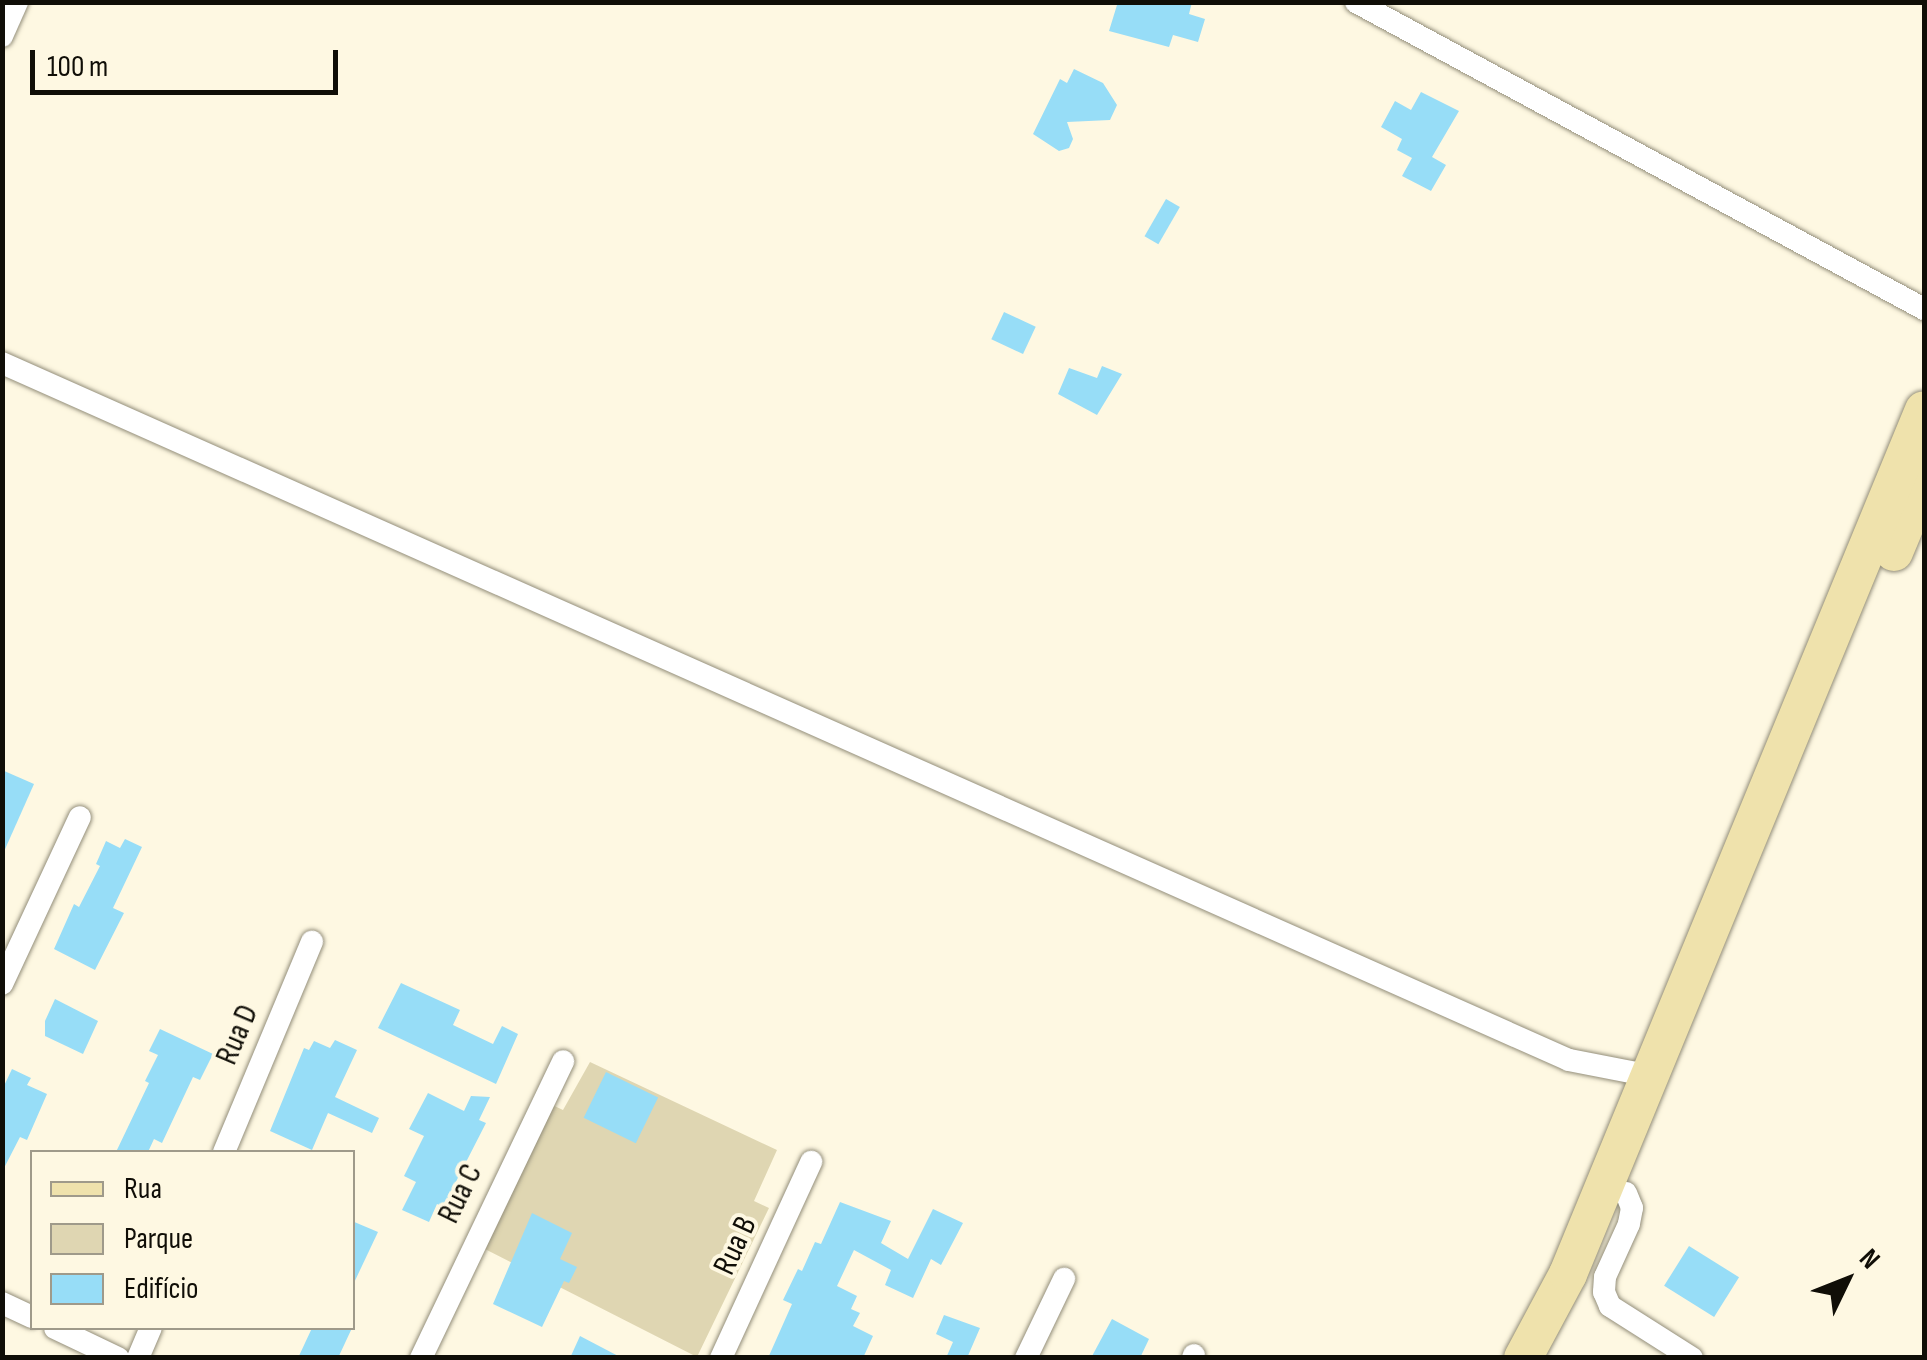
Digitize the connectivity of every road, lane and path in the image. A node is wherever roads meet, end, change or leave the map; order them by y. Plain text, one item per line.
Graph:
1 (1356, 2) edge
2 (12, 4) edge
3 (2, 36) edge
4 (1924, 309) edge
5 (2, 366) edge
6 (1924, 410) edge
7 (1924, 480) edge
8 (80, 817) dead end
9 (312, 942) dead end
10 (2, 984) edge
11 (562, 1061) dead end
12 (1651, 1076) junction
13 (225, 1150) edge
14 (811, 1162) dead end
15 (1626, 1193) junction
16 (1064, 1279) dead end
17 (2, 1303) edge
18 (30, 1316) edge
19 (58, 1330) edge
20 (150, 1330) edge
21 (118, 1358) edge
22 (138, 1358) edge
23 (422, 1358) edge
24 (721, 1358) edge
25 (1026, 1358) edge
26 (1523, 1358) edge
27 (1547, 1358) edge
28 (1692, 1358) edge

1 - 4 street
2 - 3 street
5 - 12 street
6 - 12 main road
7 - 15 main road
8 - 10 street
9 - 13 street, Rua D
11 - 23 street, Rua C
12 - 26 main road
14 - 24 street, Rua B
15 - 27 main road
15 - 28 street
16 - 25 street
17 - 18 street
19 - 21 street
20 - 22 street

